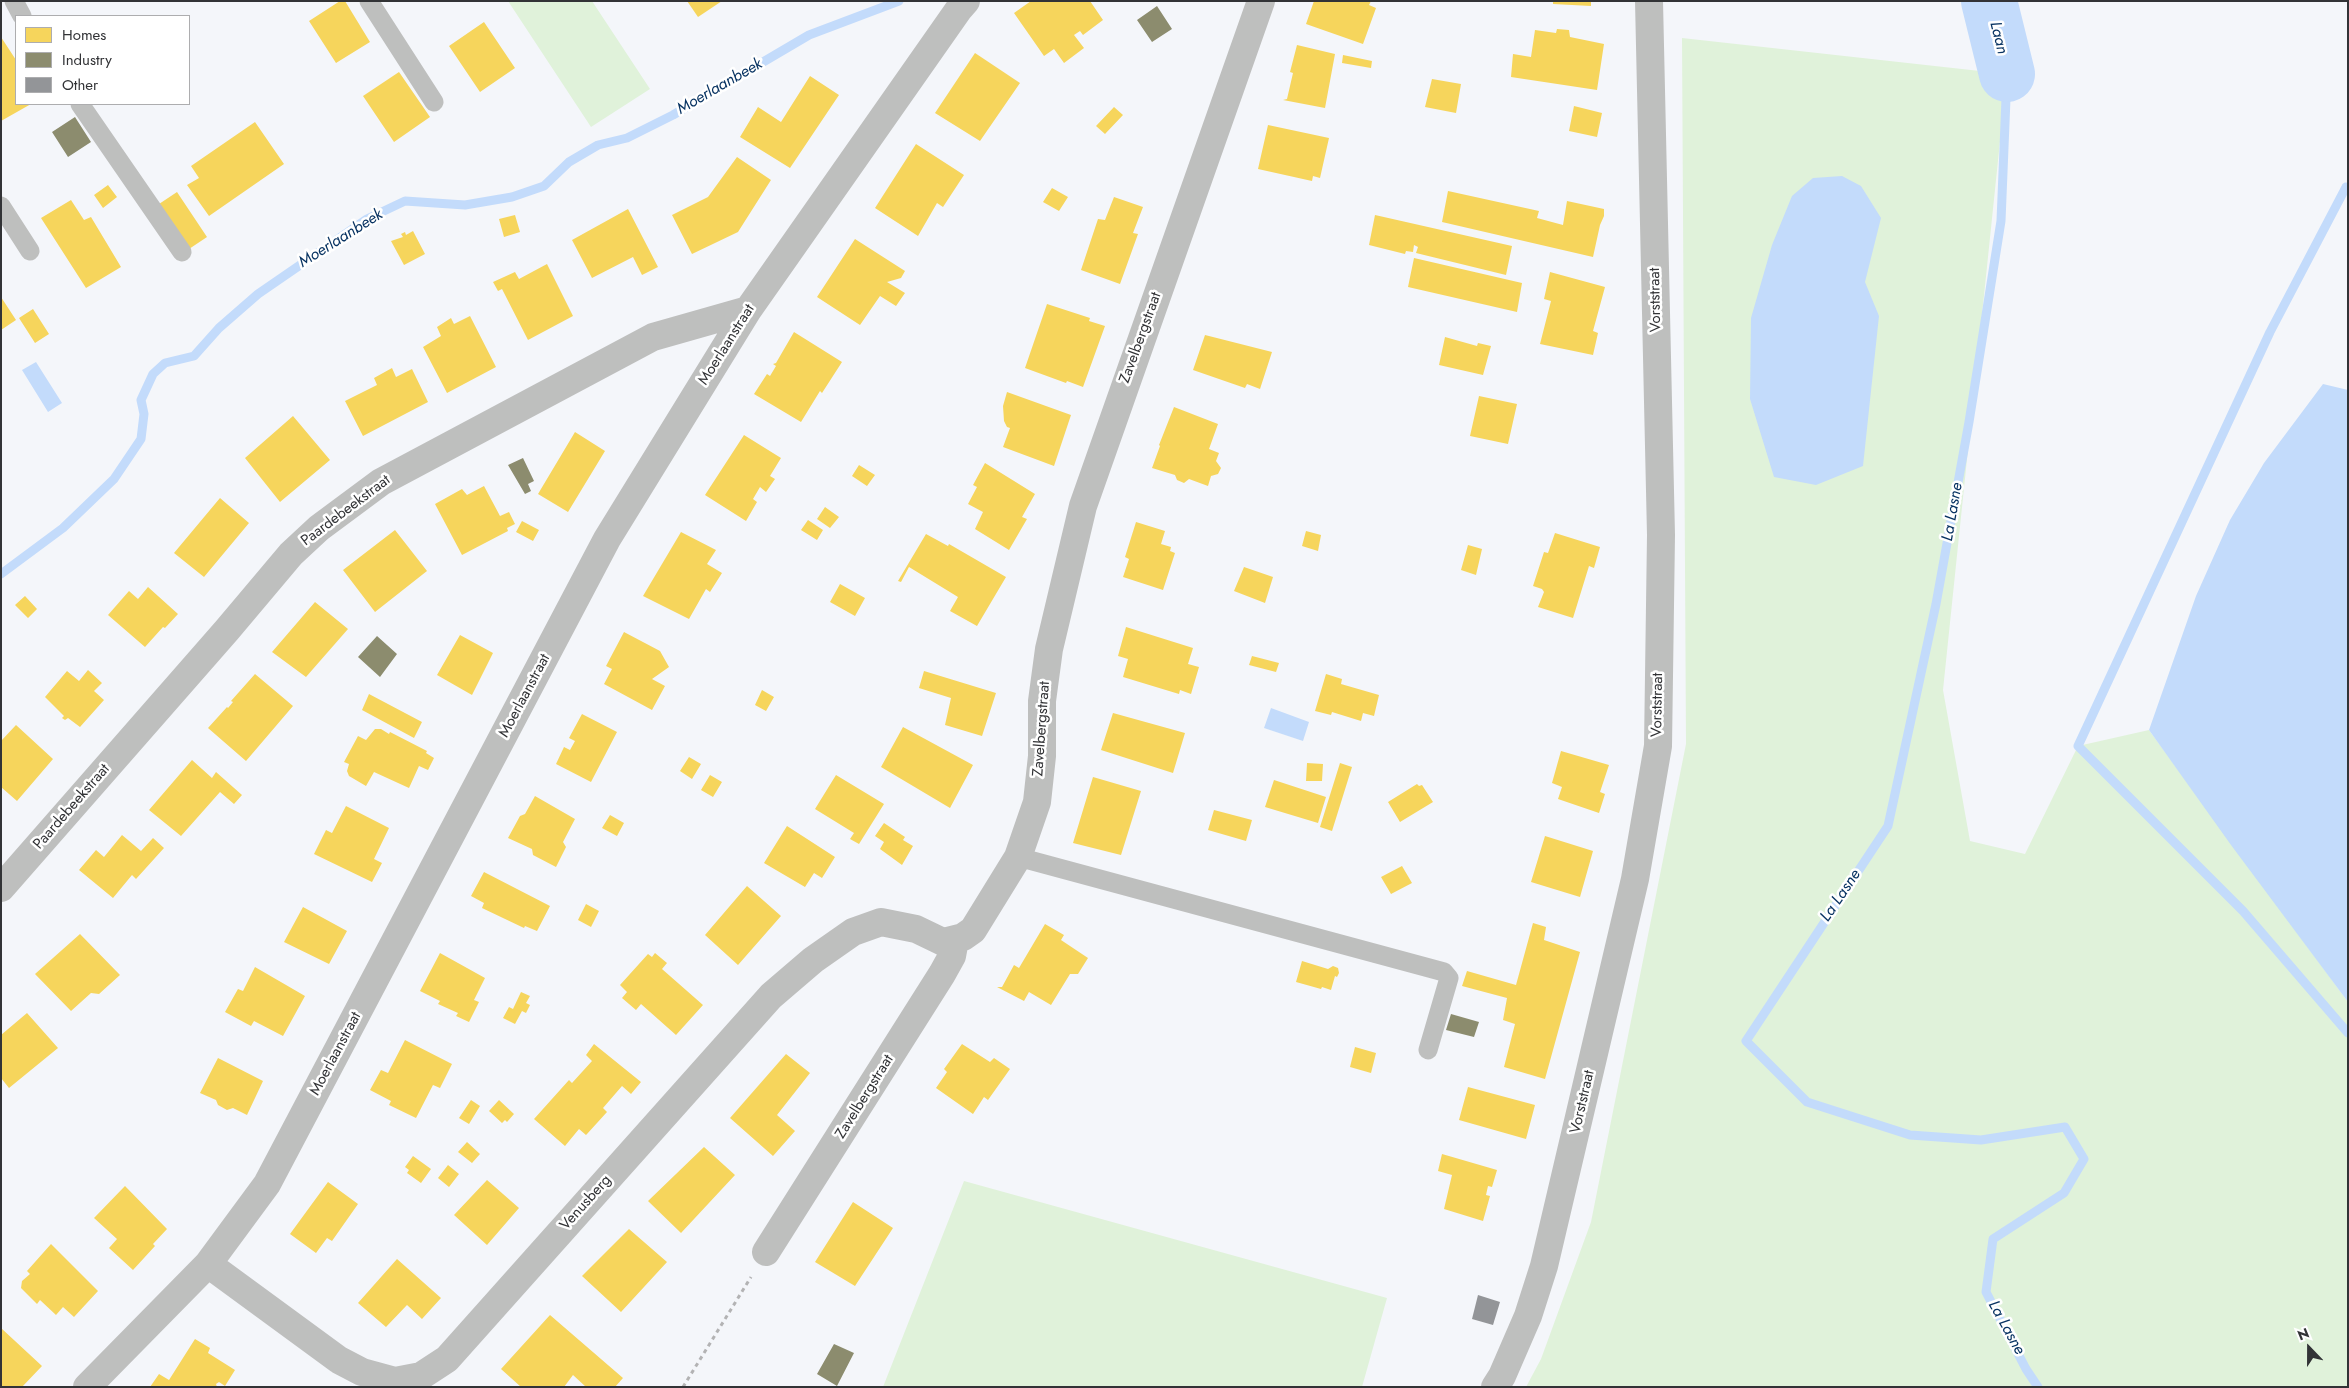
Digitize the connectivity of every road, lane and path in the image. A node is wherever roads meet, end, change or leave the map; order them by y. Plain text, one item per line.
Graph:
1 (14, 1) edge
2 (369, 1) edge
3 (966, 1) edge
4 (1261, 1) edge
5 (1649, 1) edge
6 (21, 15) edge
7 (434, 102) dead end
8 (81, 105) edge
9 (1, 206) edge
10 (30, 251) dead end
11 (182, 252) dead end
12 (748, 310) junction
13 (1018, 857) junction
14 (1, 888) edge
15 (954, 940) junction
16 (1428, 1050) dead end
17 (766, 1252) joint
18 (208, 1264) junction
19 (87, 1387) edge
20 (683, 1387) edge
21 (1495, 1387) edge

1 - 6 lane
2 - 7 lane
3 - 12 street, Moerlaanstraat
4 - 13 street, Zavelbergstraat
5 - 21 street, Vorststraat
8 - 11 lane
9 - 10 lane
12 - 14 street, Paardebeekstraat
12 - 18 street, Moerlaanstraat
13 - 15 street, Zavelbergstraat
13 - 16 lane
15 - 17 street, Zavelbergstraat
15 - 18 street, Venusberg
17 - 20 path
18 - 19 street, Moerlaanstraat

